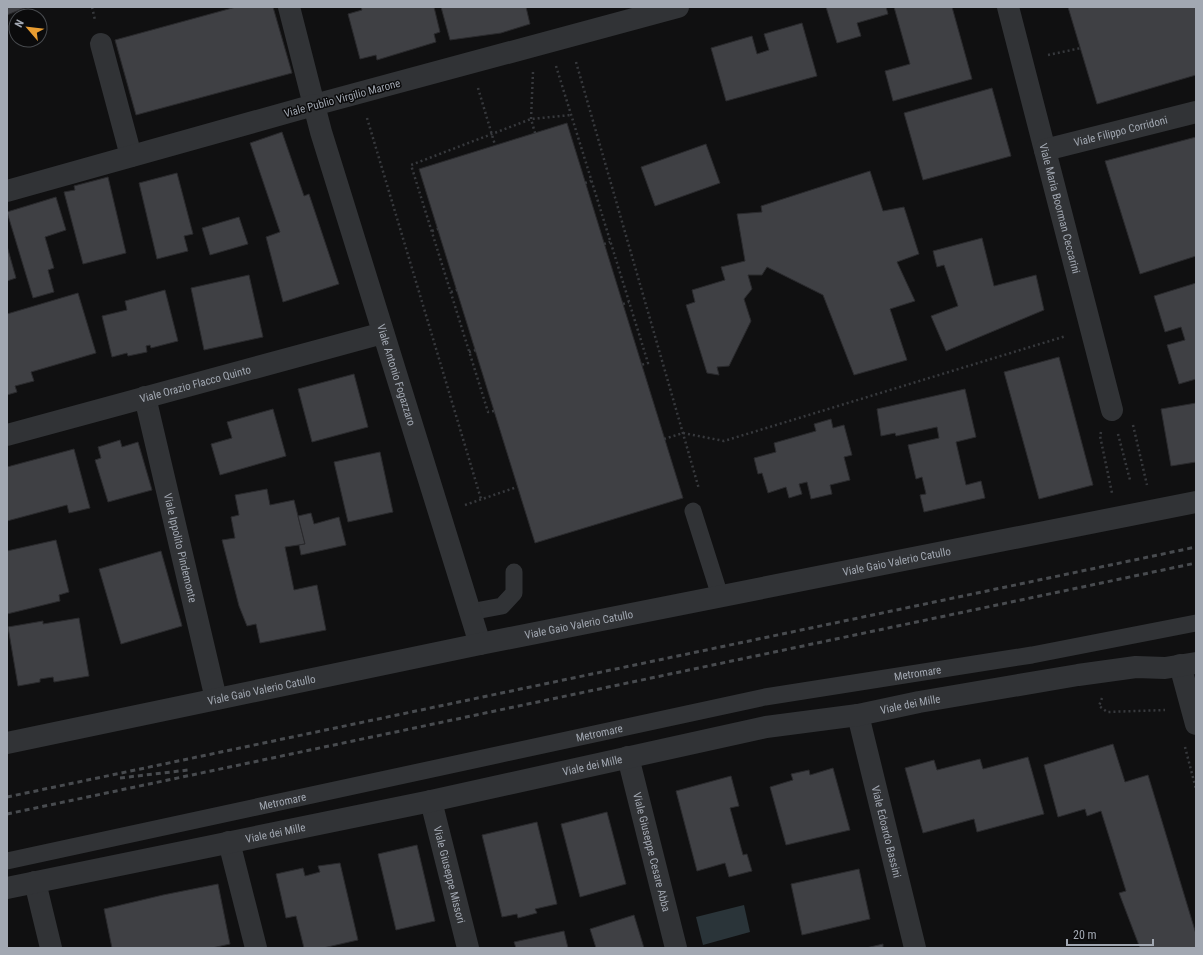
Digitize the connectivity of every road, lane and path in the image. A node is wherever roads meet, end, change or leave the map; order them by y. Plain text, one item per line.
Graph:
1 (289, 7) edge
2 (678, 7) edge
3 (1008, 7) edge
4 (550, 41) junction
5 (102, 44) dead end
6 (1080, 48) dead end
7 (1022, 62) junction
8 (470, 63) junction
9 (360, 92) junction
10 (314, 105) junction
11 (1196, 112) edge
12 (571, 115) junction
13 (531, 119) junction
14 (535, 133) dead end
15 (495, 145) dead end
16 (1045, 150) junction
17 (131, 156) junction
18 (591, 182) junction
19 (585, 183) dead end
20 (7, 191) edge
21 (438, 230) dead end
22 (432, 231) junction
23 (610, 242) junction
24 (604, 244) dead end
25 (456, 290) dead end
26 (451, 292) junction
27 (629, 302) junction
28 (623, 304) dead end
29 (1091, 329) junction
30 (383, 333) junction
31 (476, 350) dead end
32 (469, 352) junction
33 (641, 365) dead end
34 (145, 397) junction
35 (1112, 410) junction
36 (494, 411) dead end
37 (683, 433) junction
38 (7, 435) edge
39 (664, 439) dead end
40 (1130, 480) dead end
41 (518, 487) dead end
42 (700, 492) dead end
43 (481, 499) junction
44 (1196, 502) edge
45 (693, 511) dead end
46 (1152, 511) junction
47 (440, 513) junction
48 (1116, 518) junction
49 (514, 572) dead end
50 (720, 596) junction
51 (470, 612) junction
52 (1196, 623) edge
53 (480, 644) junction
54 (1188, 664) edge
55 (1108, 697) dead end
56 (216, 699) junction
57 (1168, 710) dead end
58 (858, 715) junction
59 (1196, 724) edge
60 (7, 743) edge
61 (628, 757) junction
62 (431, 801) junction
63 (229, 842) junction
64 (7, 861) edge
65 (35, 882) junction
66 (7, 888) edge
67 (51, 948) edge
68 (256, 948) edge
69 (468, 948) edge
70 (676, 948) edge
71 (915, 948) edge

1 - 10 street, Viale Antonio Fogazzaro
2 - 4 street, Viale Publio Virgilio Marone
3 - 7 street, Viale Maria Boorman Ceccarini
4 - 8 street, Viale Publio Virgilio Marone
4 - 12 path
4 - 13 path
4 - 37 path
5 - 17 street
6 - 7 path
7 - 16 street, Viale Maria Boorman Ceccarini
8 - 9 street, Viale Publio Virgilio Marone
8 - 15 path
9 - 10 street, Viale Publio Virgilio Marone
9 - 43 path
10 - 17 street, Viale Publio Virgilio Marone
10 - 30 street, Viale Antonio Fogazzaro
11 - 16 street, Viale Filippo Corridoni
12 - 13 path
12 - 18 path
13 - 14 path
13 - 22 path
16 - 29 street, Viale Maria Boorman Ceccarini
17 - 20 street, Viale Publio Virgilio Marone
18 - 19 path
18 - 23 path
21 - 22 path
22 - 26 path
23 - 24 path
23 - 27 path
25 - 26 path
26 - 32 path
27 - 28 path
27 - 33 path
29 - 35 street, Viale Maria Boorman Ceccarini
29 - 37 path
30 - 34 street, Viale Orazio Flacco Quinto
30 - 47 street, Viale Antonio Fogazzaro
31 - 32 path
32 - 36 path
34 - 38 street, Viale Orazio Flacco Quinto
34 - 56 street, Viale Ippolito Pindemonte
35 - 40 path
35 - 46 path
35 - 48 path
37 - 39 path
37 - 42 path
41 - 43 path
43 - 47 path
44 - 46 street, Viale Gaio Valerio Catullo
45 - 50 lane
46 - 48 street, Viale Gaio Valerio Catullo
47 - 51 street, Viale Antonio Fogazzaro
48 - 50 street, Viale Gaio Valerio Catullo
49 - 51 lane
50 - 53 street, Viale Gaio Valerio Catullo
51 - 53 street, Viale Antonio Fogazzaro
52 - 64 lane, Metromare
53 - 56 street, Viale Gaio Valerio Catullo
54 - 58 street, Viale dei Mille
54 - 59 street
55 - 57 path
56 - 60 street, Viale Gaio Valerio Catullo
58 - 61 street, Viale dei Mille
58 - 71 street, Viale Edoardo Bassini
61 - 62 street, Viale dei Mille
61 - 70 street, Viale Giuseppe Cesare Abba
62 - 63 street, Viale dei Mille
62 - 69 street, Viale Giuseppe Missori
63 - 65 street, Viale dei Mille
63 - 68 street
65 - 66 street, Viale dei Mille
65 - 67 street

